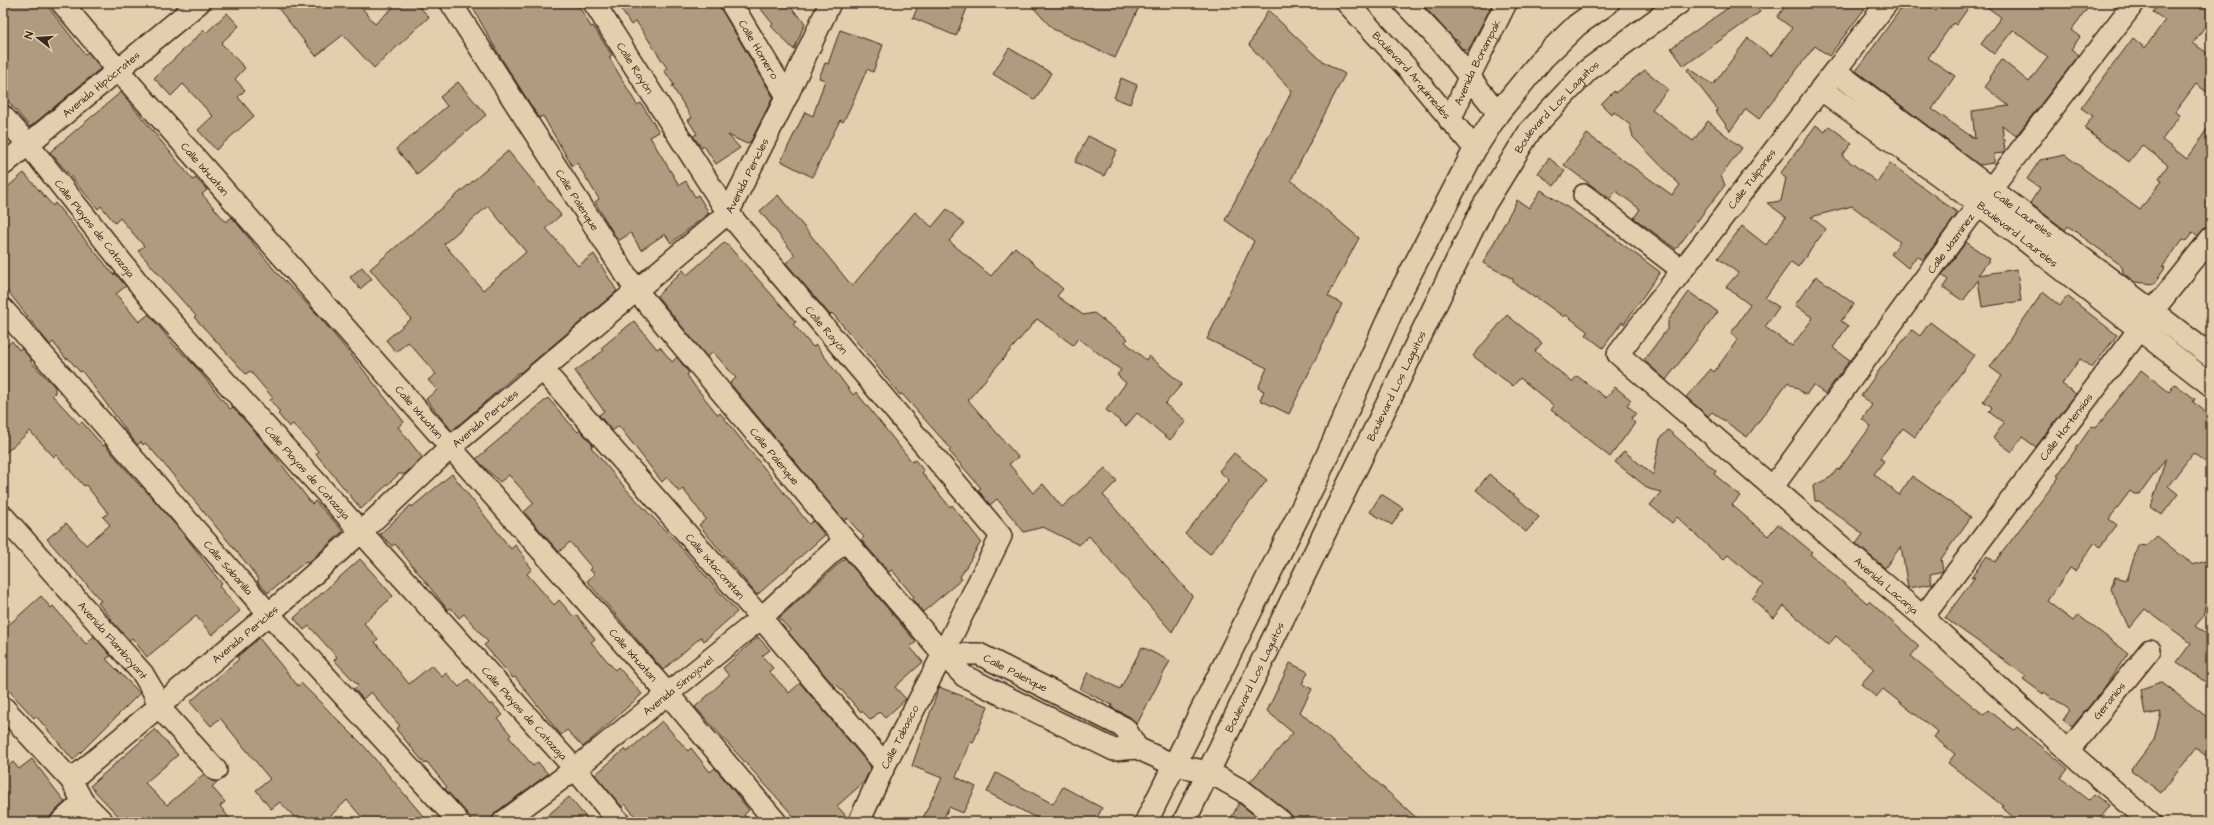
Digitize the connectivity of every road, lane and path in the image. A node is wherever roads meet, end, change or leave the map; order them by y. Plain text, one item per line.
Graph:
1 (62, 3) edge
2 (199, 3) edge
3 (451, 3) edge
4 (594, 3) edge
5 (731, 3) edge
6 (830, 3) edge
7 (1347, 3) edge
8 (1404, 3) edge
9 (1608, 3) edge
10 (1679, 3) edge
11 (1887, 3) edge
12 (2134, 3) edge
13 (1507, 4) edge
14 (118, 70) junction
15 (1834, 71) junction
16 (1469, 77) junction
17 (1821, 89) junction
18 (787, 96) junction
19 (1498, 113) junction
20 (3, 116) edge
21 (1450, 121) junction
22 (27, 143) junction
23 (1475, 149) junction
24 (3, 165) edge
25 (1584, 195) dead end
26 (1985, 196) junction
27 (728, 213) junction
28 (2211, 238) edge
29 (1682, 270) junction
30 (635, 289) junction
31 (3, 309) edge
32 (2152, 312) junction
33 (2140, 329) junction
34 (1618, 354) joint
35 (2211, 356) edge
36 (543, 370) junction
37 (2211, 385) edge
38 (450, 447) junction
39 (1772, 488) junction
40 (3, 516) edge
41 (360, 532) junction
42 (845, 540) junction
43 (269, 614) junction
44 (1923, 617) junction
45 (761, 618) junction
46 (2150, 650) dead end
47 (943, 654) junction
48 (668, 694) junction
49 (159, 706) junction
50 (6, 715) edge
51 (2068, 751) junction
52 (1174, 765) junction
53 (885, 766) junction
54 (216, 770) dead end
55 (575, 770) junction
56 (1208, 772) junction
57 (71, 780) junction
58 (84, 802) junction
59 (61, 822) edge
60 (103, 822) edge
61 (460, 822) edge
62 (503, 822) edge
63 (619, 822) edge
64 (776, 822) edge
65 (859, 822) edge
66 (1146, 822) edge
67 (1184, 822) edge
68 (1282, 822) edge
69 (2150, 822) edge

1 - 14 street, Calle Ixhuatan
2 - 14 street, Avenida Hipócrates
3 - 30 street, Calle Palenque
4 - 27 street, Calle Rayón
5 - 18 street, Calle Homero
6 - 18 street, Avenida Pericles
7 - 21 street, Boulevard Arquímedes
8 - 16 street
9 - 19 main road
10 - 56 main road, Boulevard Los Laguitos
11 - 15 street, Calle Tulipanes
12 - 26 street, Calle Jazminez
13 - 16 street, Avenida Bonampak
14 - 22 street, Avenida Hipócrates
14 - 38 street, Calle Ixhuatan
15 - 17 main road, Calle Tulipanes
15 - 26 main road, Calle Laureles
16 - 19 street
16 - 21 street, Avenida Bonampak
17 - 26 main road, Boulevard Laureles
17 - 29 street, Calle Tulipanes
18 - 27 street, Avenida Pericles
19 - 23 main road
20 - 22 street, Calle Playas de Catazaja
21 - 23 street, Boulevard Arquímedes
22 - 24 street, Avenida Hipócrates
22 - 41 street, Calle Playas de Catazaja
23 - 52 main road
25 - 29 street
26 - 32 main road, Calle Laureles
26 - 33 main road, Boulevard Laureles
26 - 39 street, Calle Jazminez
27 - 30 street, Avenida Pericles
27 - 47 street, Calle Rayón
28 - 32 street, Calle Hortensias
29 - 34 street, Calle Tulipanes
30 - 36 street, Avenida Pericles
30 - 42 street, Calle Palenque
31 - 43 street, Calle Sabanilla
32 - 33 street, Calle Hortensias
32 - 35 main road, Calle Laureles
33 - 37 main road, Boulevard Laureles
33 - 44 street, Calle Hortensias
34 - 39 street, Avenida Lacanja
36 - 38 street, Avenida Pericles
36 - 45 street, Calle Ixtacomitan
38 - 41 street, Avenida Pericles
38 - 48 street, Calle Ixhuatan
39 - 44 street, Avenida Lacanja
40 - 49 street, Avenida Flamboyant
41 - 43 street, Avenida Pericles
41 - 55 street, Calle Playas de Catazaja
42 - 45 street, Avenida Simojovel
42 - 47 street, Calle Palenque
43 - 49 street, Avenida Pericles
43 - 61 street, Calle Sabanilla
44 - 51 street, Avenida Lacanja
45 - 48 street, Avenida Simojovel
45 - 53 street, Calle Ixtacomitan
46 - 51 street, Geranios
47 - 52 street, Calle Palenque
47 - 53 street, Calle Tabasco
48 - 55 street, Avenida Simojovel
48 - 64 street, Calle Ixhuatan
49 - 54 street, Avenida Flamboyant
49 - 57 street, Avenida Pericles
50 - 57 street
51 - 69 street, Avenida Lacanja
52 - 56 street, Calle Palenque
52 - 66 main road
53 - 65 street, Calle Tabasco
55 - 62 street, Avenida Simojovel
55 - 63 street, Calle Playas de Catazaja
56 - 67 main road, Boulevard Los Laguitos
56 - 68 street, Calle Palenque
57 - 58 street
58 - 59 street
58 - 60 street

